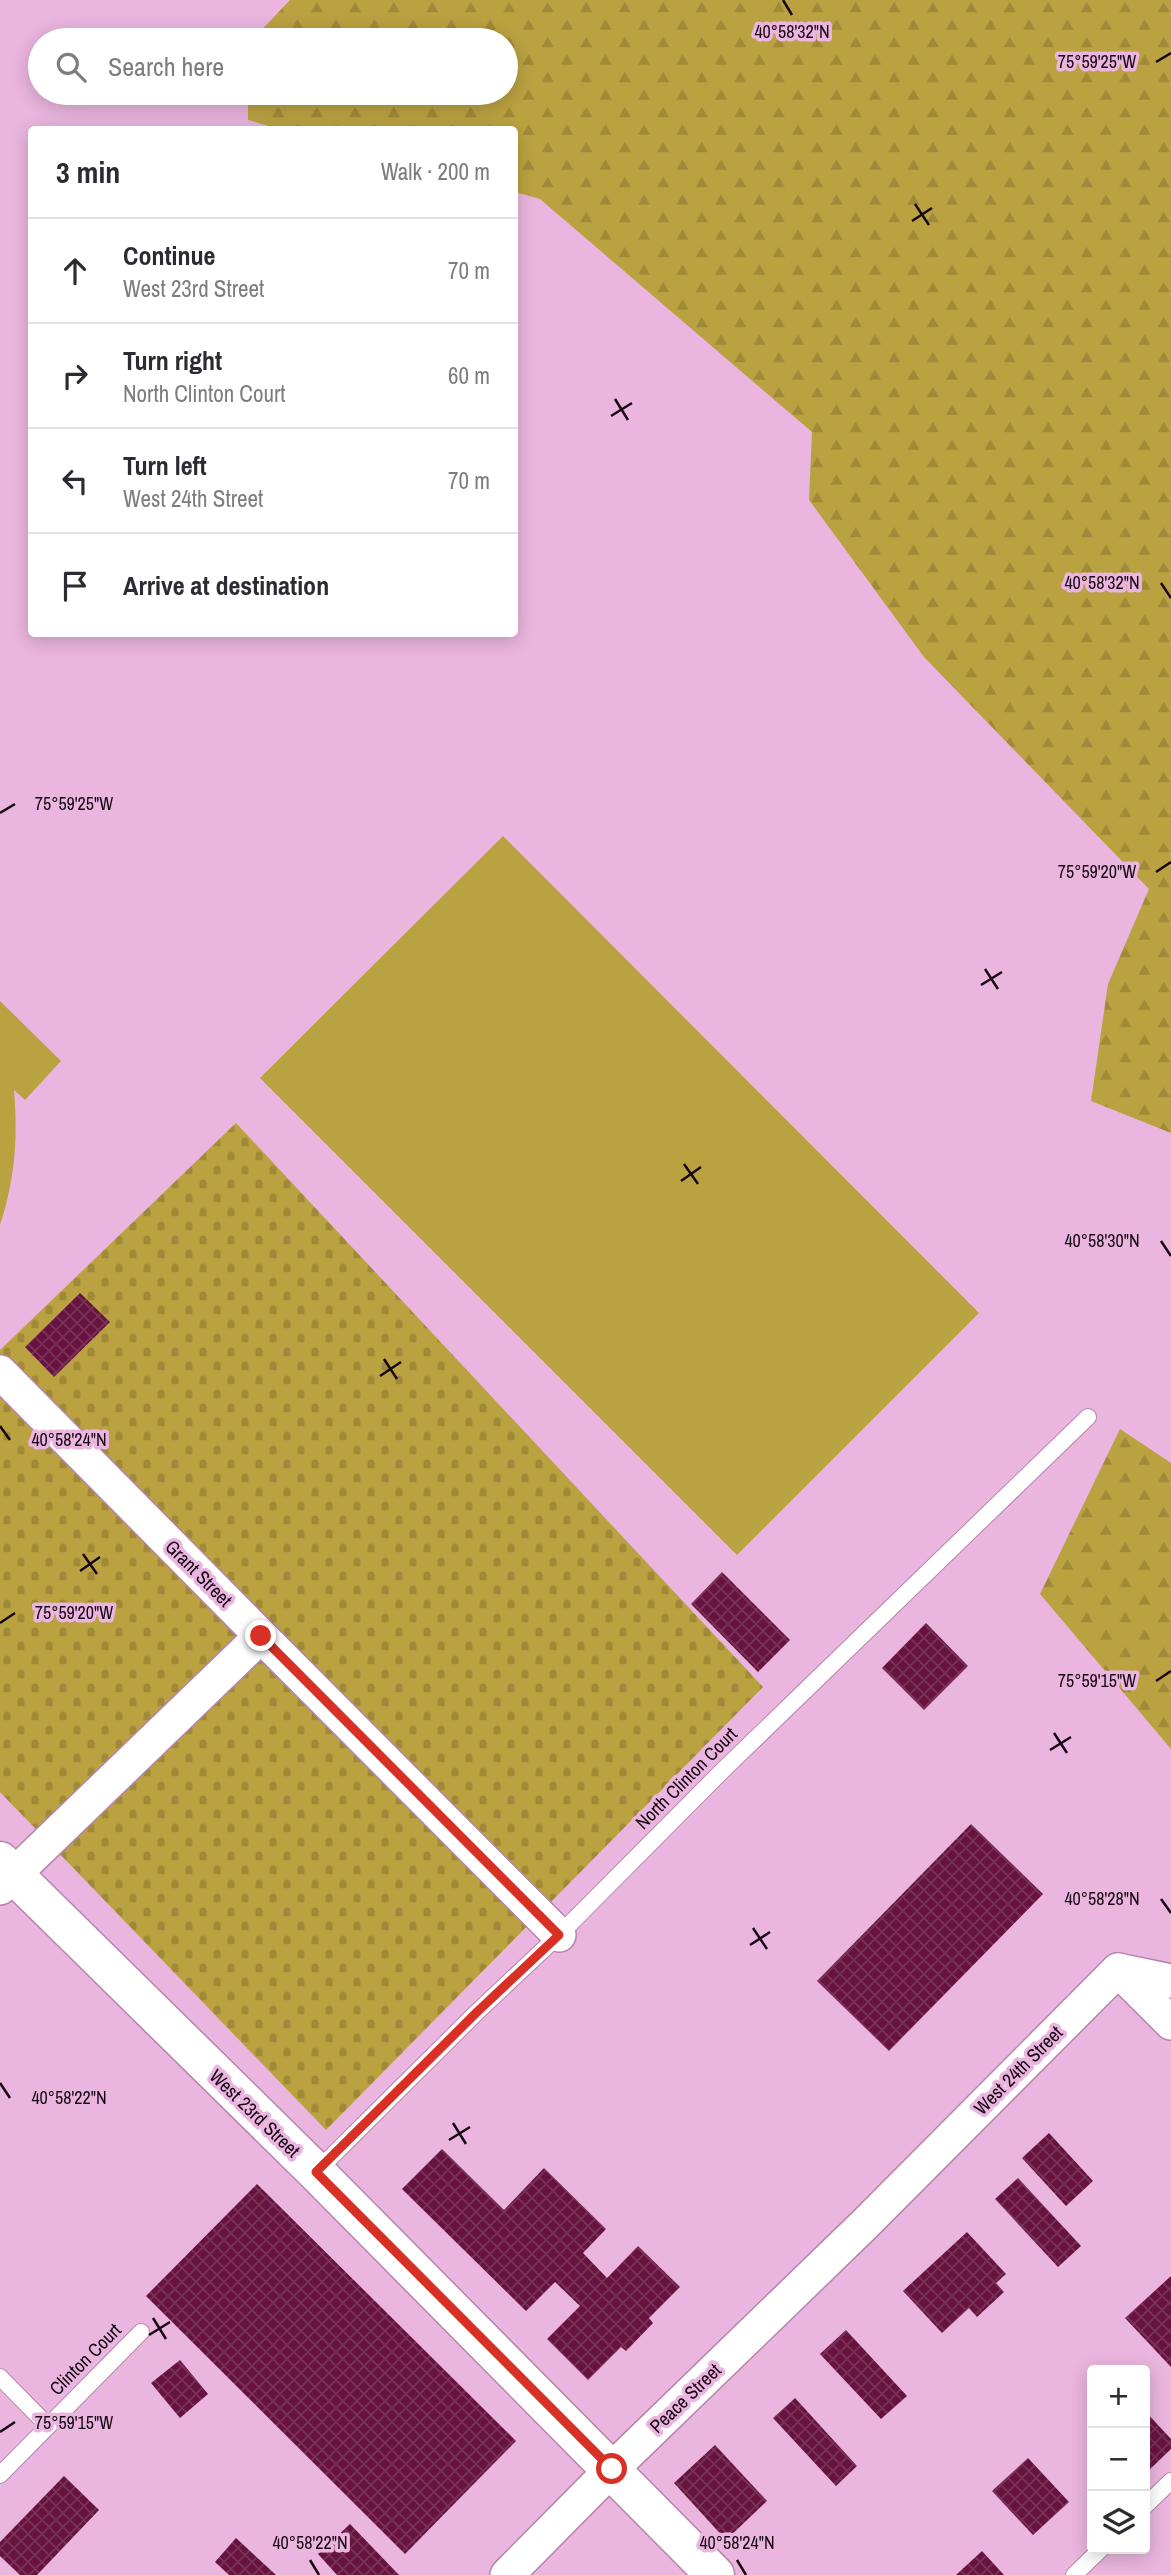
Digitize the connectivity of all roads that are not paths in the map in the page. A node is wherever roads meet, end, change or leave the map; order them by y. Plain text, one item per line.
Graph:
1 (0, 1372) edge
2 (1088, 1417) dead end
3 (261, 1636) junction
4 (5, 1874) edge
5 (559, 1935) junction
6 (1118, 1970) junction
7 (1171, 1980) edge
8 (1171, 2023) edge
9 (316, 2172) junction
10 (866, 2224) joint
11 (141, 2332) dead end
12 (0, 2377) edge
13 (48, 2426) junction
14 (612, 2469) junction
15 (0, 2475) edge
16 (1171, 2480) edge
17 (1150, 2501) edge
18 (1096, 2554) edge
19 (507, 2575) edge
20 (715, 2575) edge
21 (1074, 2575) edge

1 - 3 street, Grant Street
2 - 5 lane, North Clinton Court
3 - 4 street
3 - 5 street
4 - 9 street, West 23rd Street
5 - 9 lane, North Clinton Court
6 - 7 street
6 - 8 street
6 - 10 street, West 24th Street
9 - 14 street, West 23rd Street
10 - 14 street, Peace Street
11 - 13 lane, Clinton Court
12 - 13 lane
13 - 15 lane, Clinton Court
14 - 19 street, Peace Street
14 - 20 street, West 23rd Street
16 - 17 lane
18 - 21 lane

